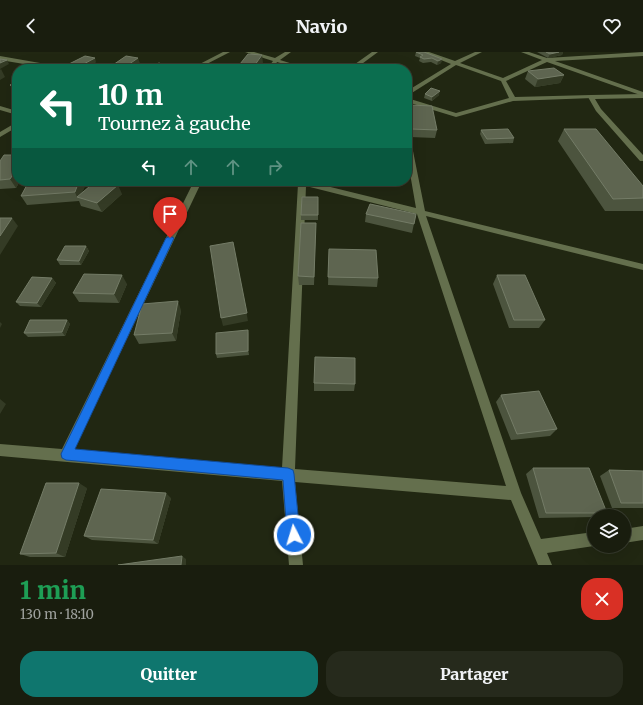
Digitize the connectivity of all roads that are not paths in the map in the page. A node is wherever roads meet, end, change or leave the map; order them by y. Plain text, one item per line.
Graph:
1 (227, 52) edge
2 (248, 52) edge
3 (288, 52) edge
4 (375, 52) edge
5 (424, 52) edge
6 (479, 52) edge
7 (524, 52) edge
8 (639, 54) edge
9 (0, 58) edge
10 (276, 60) junction
11 (547, 60) junction
12 (456, 63) junction
13 (34, 64) edge
14 (203, 64) edge
15 (273, 64) edge
16 (289, 64) edge
17 (358, 64) edge
18 (504, 80) junction
19 (412, 91) edge
20 (643, 95) edge
21 (591, 97) junction
22 (513, 99) junction
23 (412, 102) edge
24 (0, 108) edge
25 (12, 112) edge
26 (12, 127) edge
27 (0, 135) edge
28 (643, 159) edge
29 (412, 164) edge
30 (196, 186) edge
31 (299, 186) edge
32 (315, 186) edge
33 (421, 213) junction
34 (643, 266) edge
35 (0, 450) edge
36 (66, 454) junction
37 (288, 474) junction
38 (514, 494) junction
39 (643, 533) edge
40 (631, 535) edge
41 (587, 541) edge
42 (537, 547) junction
43 (296, 565) edge
44 (545, 565) edge

1 - 14 street
2 - 10 street
3 - 10 street
4 - 17 street
5 - 12 street
6 - 12 street
7 - 11 street
8 - 11 street
9 - 13 street
10 - 15 street
10 - 16 street
11 - 18 street
11 - 20 street
12 - 18 street
12 - 19 street
18 - 22 street
20 - 21 street
21 - 22 street
21 - 28 street
22 - 23 street
24 - 25 street
26 - 27 street
29 - 33 street
30 - 36 street
31 - 37 street
32 - 33 street
33 - 34 street
33 - 38 street
35 - 36 street
36 - 37 street
37 - 38 street
37 - 43 street
38 - 42 street
39 - 40 street
41 - 42 street
42 - 44 street

